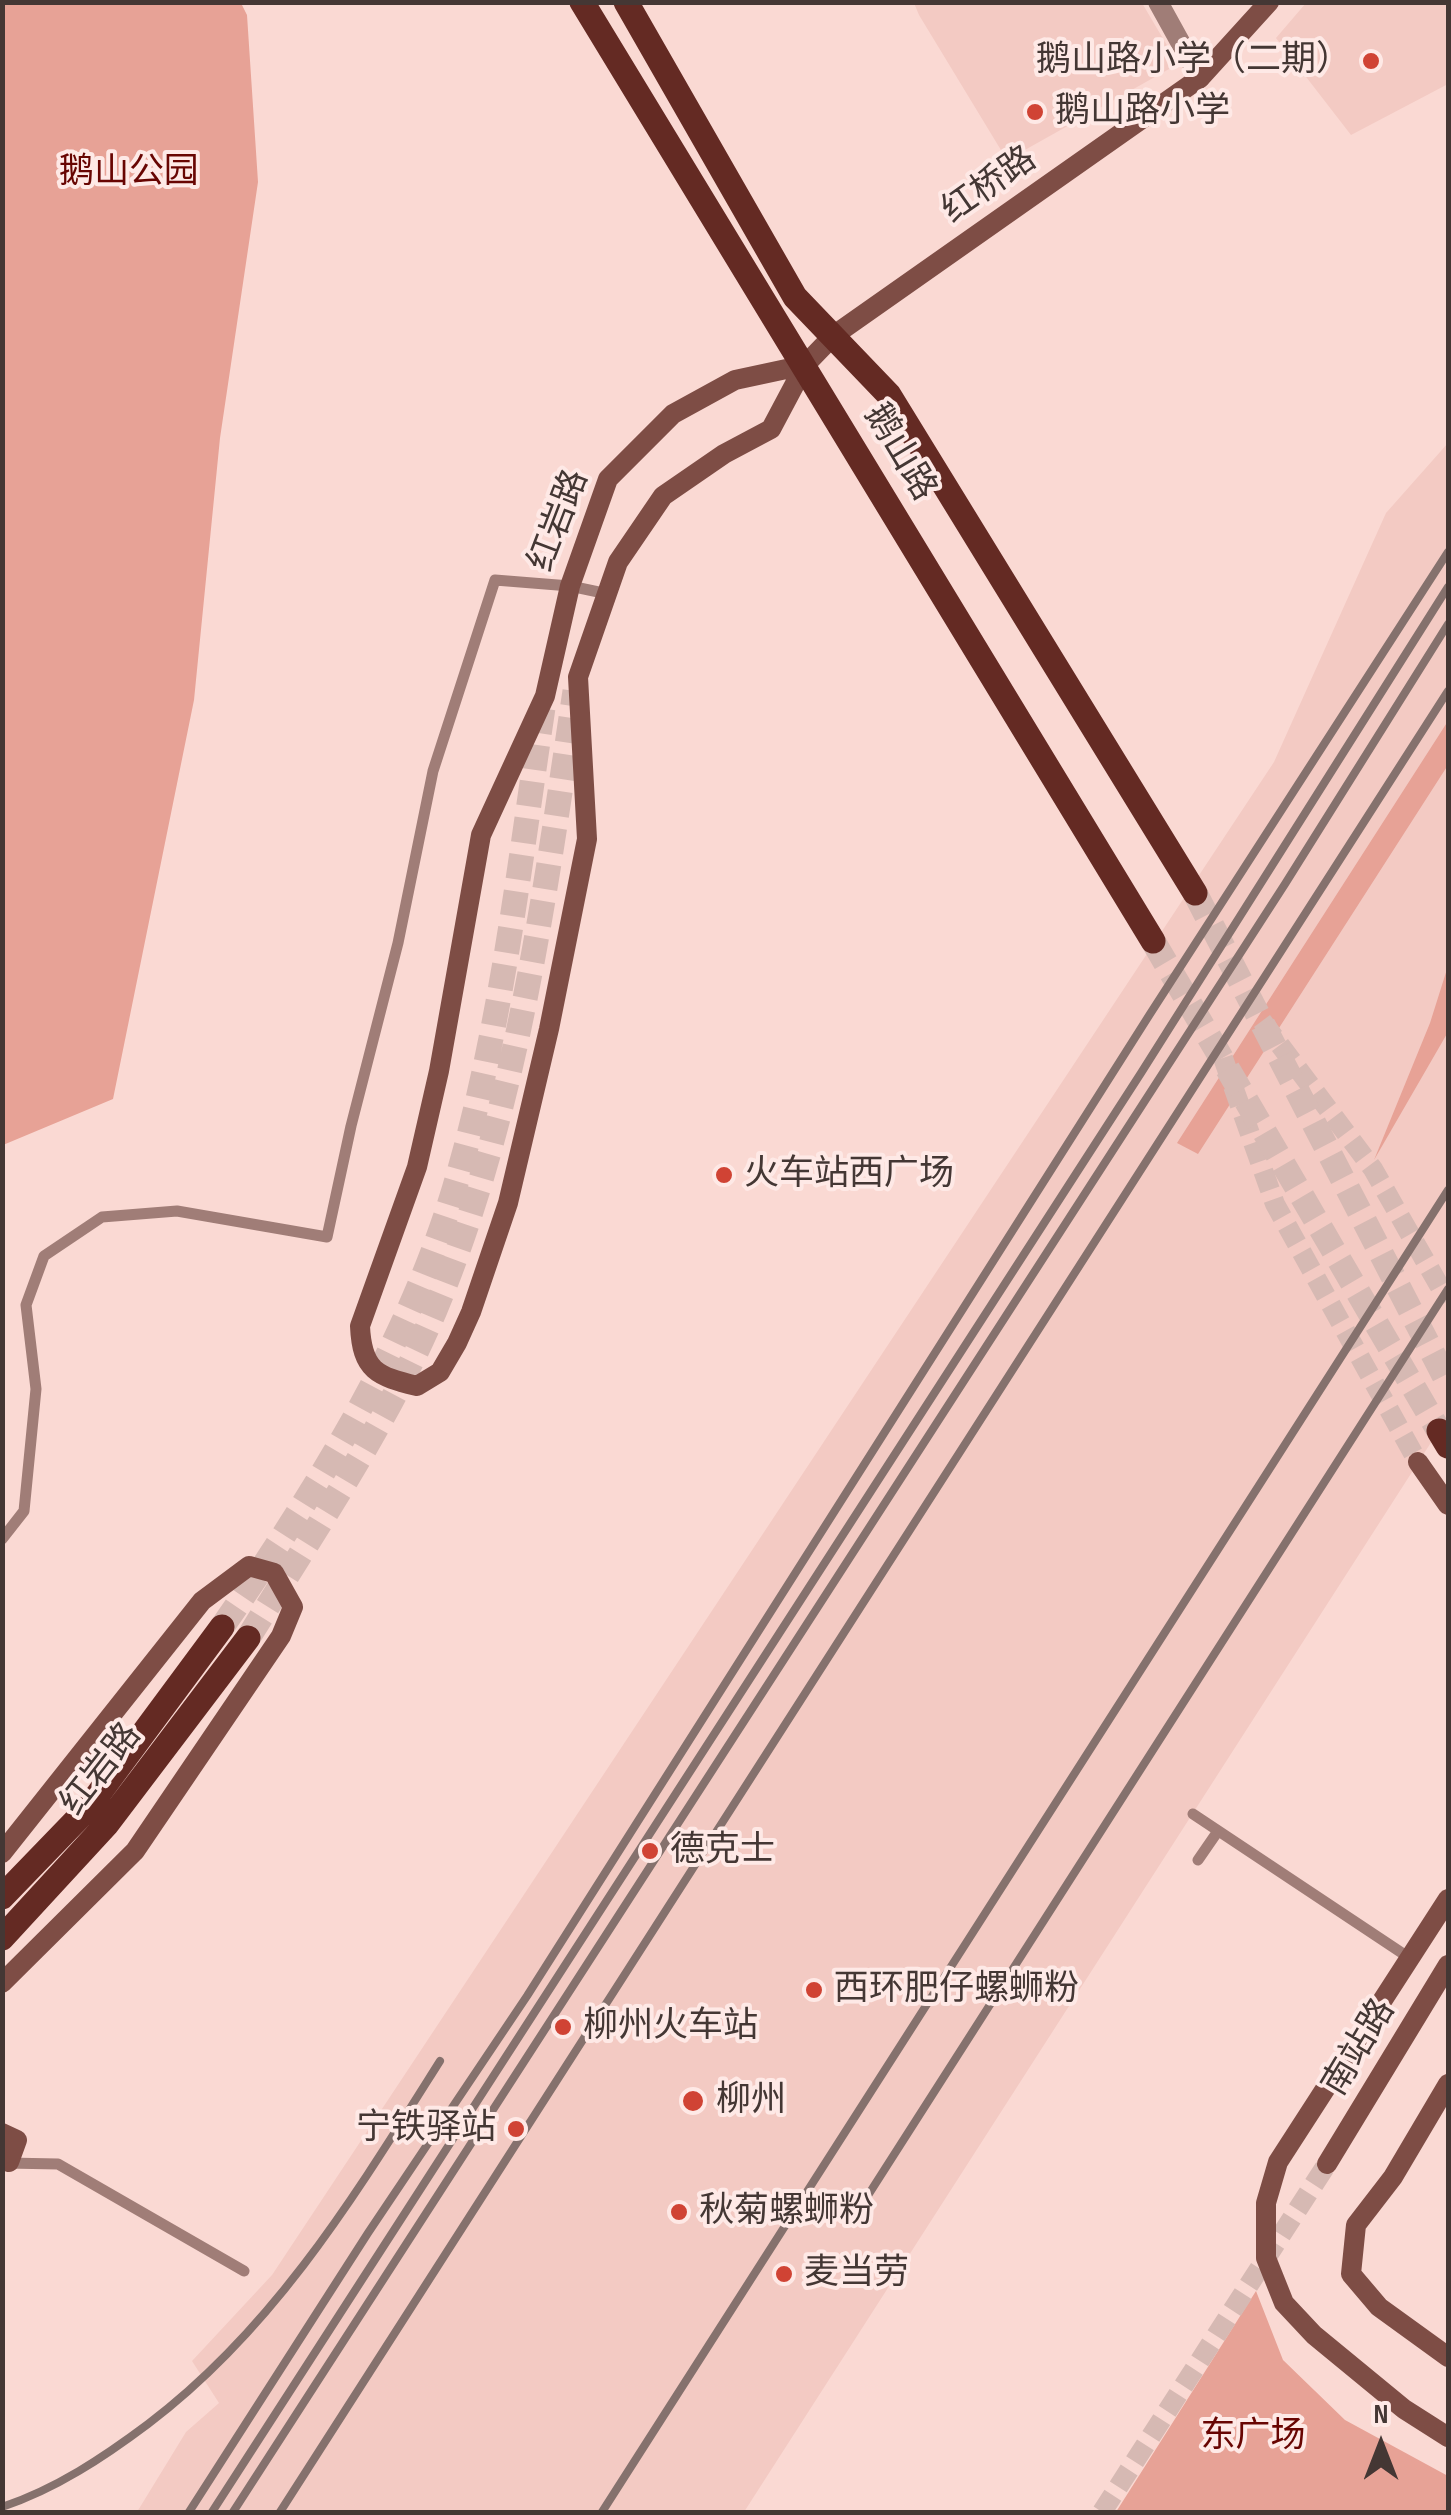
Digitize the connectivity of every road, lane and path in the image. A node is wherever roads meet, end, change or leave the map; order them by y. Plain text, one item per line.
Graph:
1 (582, 2) edge
2 (626, 2) edge
3 (1158, 2) edge
4 (1269, 2) edge
5 (1200, 78) junction
6 (833, 336) junction
7 (805, 365) junction
8 (570, 586) junction
9 (608, 594) junction
10 (1195, 892) tunnel mouth
11 (1152, 941) tunnel mouth
12 (1418, 1462) tunnel mouth
13 (1448, 1505) edge
14 (2, 1539) edge
15 (222, 1627) tunnel mouth
16 (248, 1638) tunnel mouth
17 (1193, 1814) dead end
18 (1218, 1830) junction
19 (2, 1853) edge
20 (1198, 1860) dead end
21 (2, 1898) edge
22 (1448, 1899) edge
23 (2, 1938) edge
24 (1411, 1959) junction
25 (1448, 1965) edge
26 (2, 1983) edge
27 (1448, 2084) edge
28 (2, 2133) edge
29 (6, 2163) edge
30 (1326, 2164) tunnel mouth
31 (244, 2271) dead end
32 (1448, 2357) edge
33 (1448, 2437) edge

1 - 7 main road, 鹅山路
2 - 6 main road, 鹅山路
3 - 5 street
4 - 5 street, 红桥路
5 - 6 street, 红桥路
6 - 7 street, 红岩路
6 - 10 main road, 鹅山路
7 - 8 street, 红岩路
7 - 9 street, 红岩路
7 - 11 main road, 鹅山路
8 - 9 lane
8 - 9 street, 红岩路
8 - 14 lane
12 - 13 street
15 - 21 main road, 红岩路
16 - 23 main road, 红岩路
17 - 18 lane
18 - 20 lane
18 - 24 lane
19 - 26 street
22 - 24 street
24 - 33 street
25 - 30 street, 南站路
27 - 32 street
28 - 29 street
29 - 31 lane

